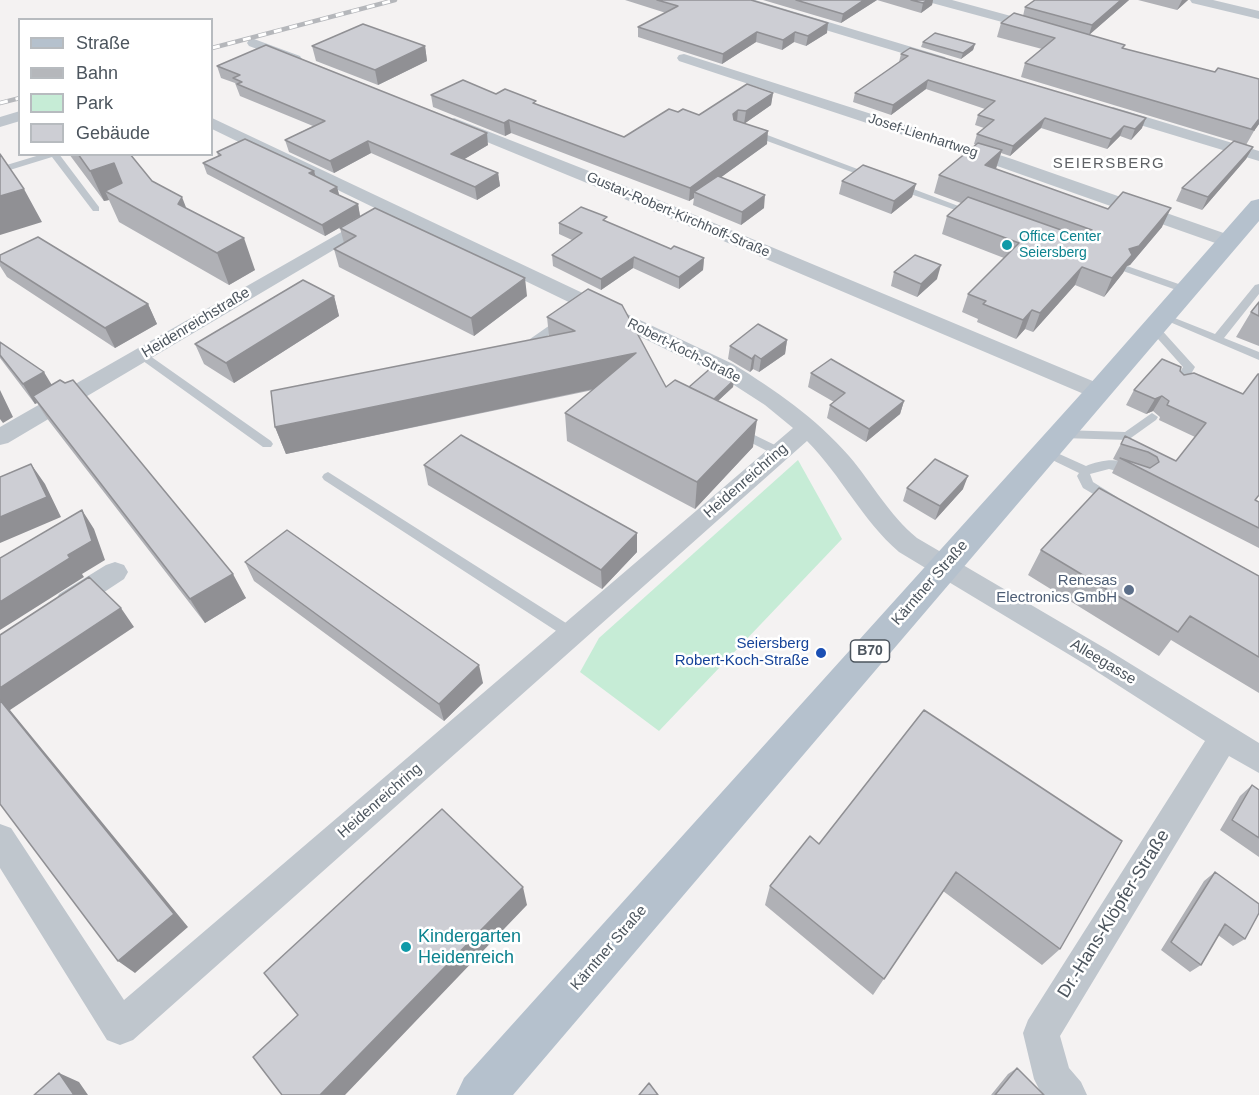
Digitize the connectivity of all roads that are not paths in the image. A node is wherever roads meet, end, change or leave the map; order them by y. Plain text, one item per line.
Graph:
1 (741, 0) edge
2 (937, 0) edge
3 (1197, 0) edge
4 (1259, 15) edge
5 (1052, 31) edge
6 (254, 43) dead end
7 (684, 58) dead end
8 (308, 64) edge
9 (954, 64) edge
10 (1096, 107) edge
11 (436, 115) edge
12 (18, 118) edge
13 (0, 122) edge
14 (213, 123) edge
15 (738, 128) edge
16 (47, 156) edge
17 (56, 156) edge
18 (1259, 156) edge
19 (0, 170) edge
20 (1259, 206) edge
21 (391, 208) junction
22 (96, 209) dead end
23 (983, 217) edge
24 (1228, 241) junction
25 (1127, 268) edge
26 (1259, 287) edge
27 (586, 302) junction
28 (1168, 312) junction
29 (1217, 339) junction
30 (534, 341) edge
31 (143, 355) junction
32 (1259, 356) edge
33 (1179, 385) edge
34 (1099, 392) junction
35 (1152, 417) dead end
36 (728, 426) edge
37 (807, 428) junction
38 (0, 437) edge
39 (1054, 443) junction
40 (267, 444) dead end
41 (779, 452) junction
42 (1086, 471) junction
43 (1143, 476) edge
44 (328, 477) dead end
45 (1126, 507) edge
46 (945, 567) junction
47 (115, 572) dead end
48 (48, 616) edge
49 (572, 634) junction
50 (1224, 737) junction
51 (1259, 759) edge
52 (0, 839) edge
53 (481, 1095) edge
54 (1068, 1095) edge

1 - 9 street
2 - 5 street
3 - 4 street
6 - 8 street
7 - 24 street, Josef-Lienhartweg
10 - 18 street
11 - 34 street, Gustav-Robert-Kirchhoff-Straße
12 - 13 street
14 - 21 street, Robert-Koch-Straße
15 - 23 lane
16 - 19 lane
17 - 22 lane
20 - 24 main road, Kärntner Straße / B70
21 - 27 street, Robert-Koch-Straße
21 - 31 street, Heidenreichstraße
24 - 28 main road, Kärntner Straße / B70
25 - 28 lane
26 - 29 lane
27 - 30 lane
27 - 37 street, Robert-Koch-Straße
28 - 29 lane
28 - 33 lane
28 - 34 main road, Kärntner Straße / B70
29 - 32 lane
31 - 38 street, Heidenreichstraße
31 - 40 lane
34 - 39 main road, Kärntner Straße / B70
35 - 39 lane
36 - 41 lane
37 - 41 street, Heidenreichring
37 - 46 street, Robert-Koch-Straße
39 - 42 lane
39 - 46 main road, Kärntner Straße / B70
41 - 49 street, Heidenreichring
42 - 43 lane
42 - 45 lane
44 - 49 lane
46 - 50 street, Alleegasse
46 - 53 main road, Kärntner Straße / B70
47 - 48 street
49 - 52 street, Heidenreichring
50 - 51 street, Alleegasse
50 - 54 street, Dr.-Hans-Klöpfer-Straße

